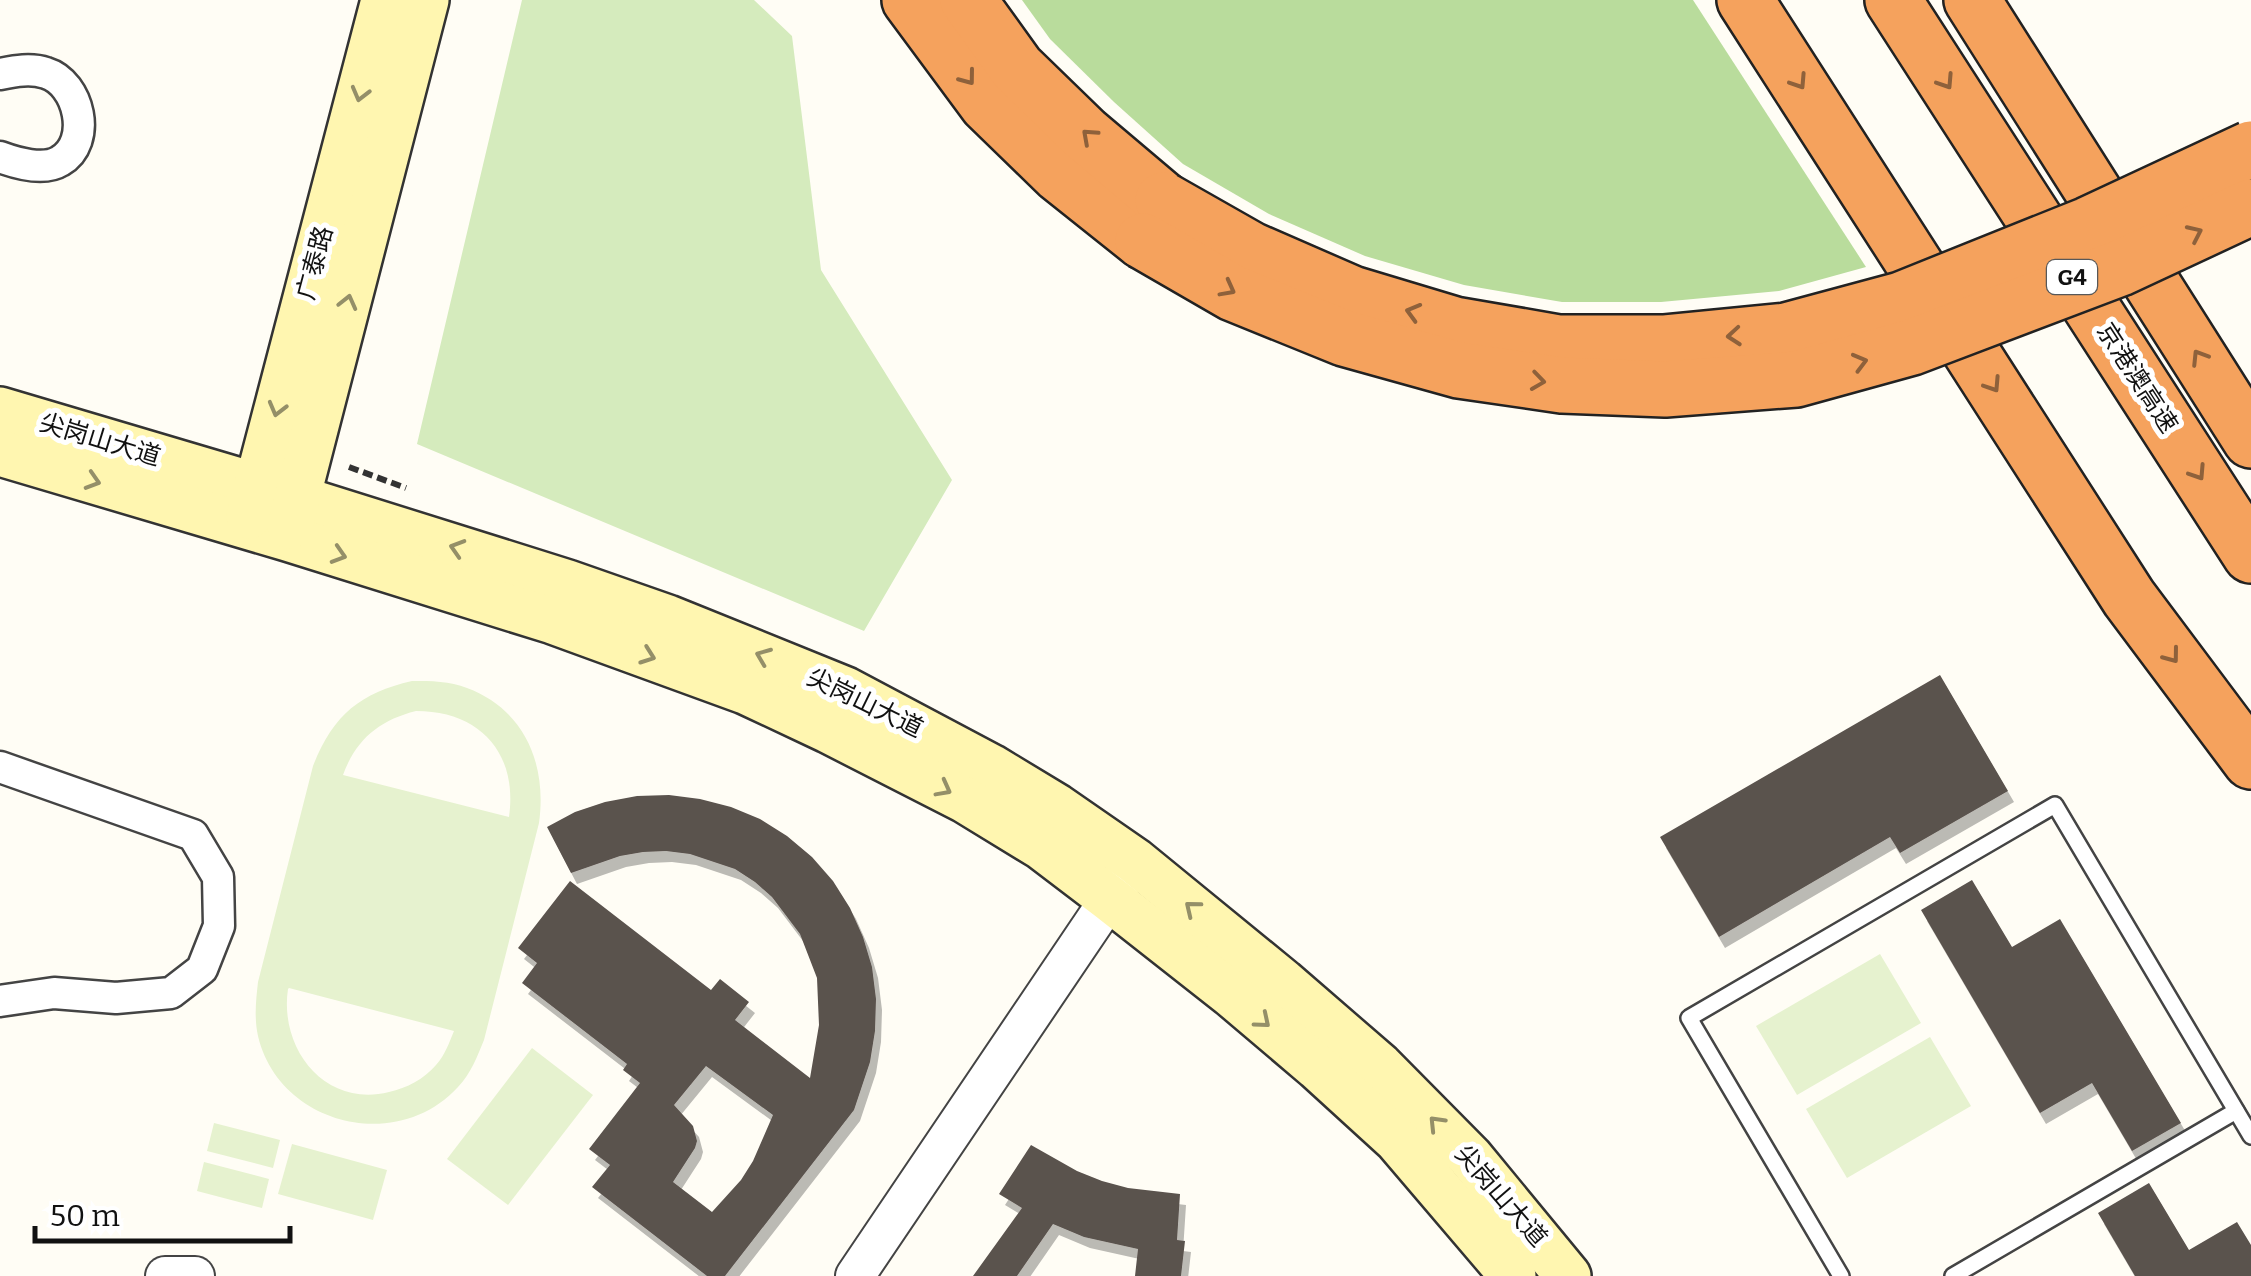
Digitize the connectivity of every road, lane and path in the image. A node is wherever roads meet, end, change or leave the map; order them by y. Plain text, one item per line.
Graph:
1 (384, 0) edge
2 (426, 0) edge
3 (910, 0) edge
4 (968, 0) edge
5 (1746, 0) edge
6 (1893, 0) edge
7 (1972, 0) edge
8 (0, 74) edge
9 (2251, 149) edge
10 (0, 157) edge
11 (2251, 207) edge
12 (1153, 220) junction
13 (0, 410) edge
14 (2251, 440) edge
15 (0, 454) edge
16 (272, 513) junction
17 (2251, 555) edge
18 (2251, 761) edge
19 (0, 767) edge
20 (1135, 861) junction
21 (1110, 898) junction
22 (0, 1000) edge
23 (2236, 1111) junction
24 (2251, 1136) edge
25 (165, 1276) edge
26 (195, 1276) edge
27 (855, 1276) edge
28 (1512, 1276) edge
29 (1568, 1276) edge
30 (1841, 1276) edge
31 (1953, 1276) edge

1 -> 16 main road, 广泰路
16 -> 2 main road, 广泰路
3 -> 12 highway
12 -> 4 highway
5 -> 18 highway
6 -> 17 highway, 京港澳高速 / G4
14 -> 7 highway, G4
8 - 10 street
9 -> 12 highway, bridge
12 -> 11 highway, bridge
13 - 16 main road, 尖岗山大道
15 -> 16 main road, 尖岗山大道
20 -> 16 main road, 尖岗山大道
16 -> 21 main road, 尖岗山大道
19 - 22 street
20 - 21 street
29 -> 20 main road, 尖岗山大道
21 - 27 street
21 -> 28 main road, 尖岗山大道
23 - 24 lane
23 - 30 lane
23 - 31 lane
25 - 26 street

